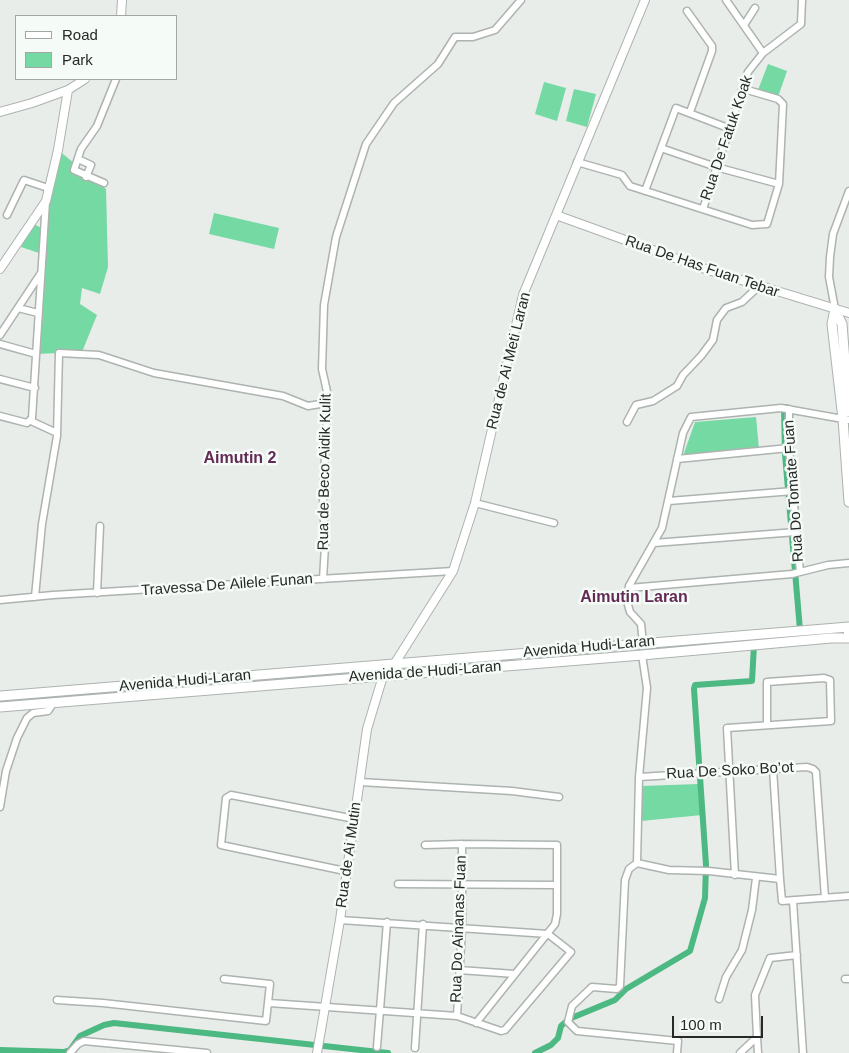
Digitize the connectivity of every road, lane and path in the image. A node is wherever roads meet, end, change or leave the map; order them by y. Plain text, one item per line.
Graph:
1 (122, 0) edge
2 (521, 0) edge
3 (645, 0) edge
4 (726, 0) edge
5 (802, 0) edge
6 (755, 8) dead end
7 (687, 11) dead end
8 (121, 15) edge
9 (744, 25) junction
10 (763, 53) junction
11 (83, 80) edge
12 (116, 80) edge
13 (744, 89) junction
14 (68, 90) junction
15 (0, 112) edge
16 (690, 112) junction
17 (728, 128) junction
18 (661, 148) junction
19 (78, 159) junction
20 (577, 162) junction
21 (716, 167) junction
22 (86, 177) junction
23 (104, 184) dead end
24 (780, 184) junction
25 (48, 188) junction
26 (645, 191) junction
27 (849, 191) edge
28 (46, 201) junction
29 (703, 209) junction
30 (7, 215) dead end
31 (556, 215) junction
32 (0, 269) edge
33 (42, 272) junction
34 (758, 286) junction
35 (18, 308) junction
36 (835, 310) junction
37 (38, 313) junction
38 (849, 313) edge
39 (0, 335) edge
40 (0, 344) edge
41 (36, 354) junction
42 (0, 379) edge
43 (35, 388) junction
44 (328, 396) junction
45 (789, 409) junction
46 (0, 416) edge
47 (847, 417) edge
48 (30, 421) junction
49 (627, 422) dead end
50 (57, 433) junction
51 (786, 449) junction
52 (677, 459) junction
53 (793, 491) junction
54 (669, 501) junction
55 (849, 502) edge
56 (475, 503) junction
57 (554, 523) dead end
58 (100, 526) dead end
59 (796, 532) junction
60 (654, 544) junction
61 (849, 563) edge
62 (453, 571) junction
63 (800, 572) junction
64 (323, 579) junction
65 (629, 588) junction
66 (97, 593) junction
67 (35, 597) junction
68 (0, 600) edge
69 (849, 628) edge
70 (849, 636) edge
71 (643, 643) junction
72 (642, 656) junction
73 (395, 663) junction
74 (383, 676) junction
75 (0, 696) edge
76 (54, 702) junction
77 (0, 706) edge
78 (768, 725) junction
79 (772, 769) junction
80 (730, 771) junction
81 (639, 777) junction
82 (360, 782) junction
83 (559, 798) dead end
84 (0, 807) edge
85 (355, 819) junction
86 (462, 844) junction
87 (425, 845) dead end
88 (637, 863) junction
89 (346, 871) junction
90 (735, 875) junction
91 (756, 878) junction
92 (780, 879) junction
93 (398, 884) dead end
94 (557, 885) junction
95 (462, 886) junction
96 (849, 896) edge
97 (826, 898) junction
98 (792, 901) junction
99 (340, 920) junction
100 (387, 922) junction
101 (423, 924) junction
102 (462, 927) junction
103 (548, 934) junction
104 (797, 955) junction
105 (460, 970) junction
106 (515, 974) junction
107 (224, 979) dead end
108 (719, 999) dead end
109 (57, 1000) dead end
110 (269, 1003) junction
111 (325, 1007) junction
112 (382, 1010) junction
113 (418, 1013) junction
114 (457, 1016) junction
115 (476, 1022) junction
116 (757, 1037) junction
117 (377, 1047) dead end
118 (416, 1048) dead end
119 (70, 1053) edge
120 (207, 1053) edge
121 (318, 1053) edge
122 (677, 1053) edge
123 (740, 1053) edge
124 (758, 1053) edge
125 (803, 1053) edge

1 - 8 street
2 - 44 street, Rua de Beco Aidik Kulit
3 - 20 street, Rua de Ai Meti Laran
4 - 9 street
5 - 10 street, Rua De Fatuk Koak
6 - 9 street
7 - 16 street
9 - 10 street
10 - 13 street, Rua De Fatuk Koak
11 - 14 street
12 - 19 street
13 - 17 street, Rua De Fatuk Koak
13 - 24 street
14 - 15 street
14 - 25 street
16 - 17 street
16 - 18 street
17 - 21 street, Rua De Fatuk Koak
18 - 21 street
18 - 26 street
19 - 22 street
19 - 22 street
20 - 26 street
20 - 31 street, Rua de Ai Meti Laran
21 - 24 street
21 - 29 street, Rua De Fatuk Koak
22 - 23 street
24 - 29 street
25 - 28 street
25 - 30 street
26 - 29 street
27 - 36 street
28 - 32 street
28 - 33 street
31 - 34 street, Rua De Has Fuan Tebar
31 - 56 street, Rua de Ai Meti Laran
33 - 35 street
33 - 37 street
34 - 36 street, Rua De Has Fuan Tebar
34 - 49 street
35 - 37 street
35 - 39 street
36 - 38 street, Rua De Has Fuan Tebar
36 - 47 main road
37 - 41 street
40 - 41 street
41 - 43 street
42 - 43 street
43 - 48 street
44 - 50 street
44 - 64 street, Rua de Beco Aidik Kulit
45 - 47 street
45 - 51 street, Rua Do Tomate Fuan
45 - 52 street
46 - 48 street
47 - 55 main road
48 - 50 street
50 - 67 street
51 - 52 street
51 - 53 street, Rua Do Tomate Fuan
52 - 54 street
53 - 54 street
53 - 59 street, Rua Do Tomate Fuan
54 - 60 street
56 - 57 street
56 - 62 street, Rua de Ai Meti Laran
58 - 66 street
59 - 60 street
59 - 63 street, Rua Do Tomate Fuan
60 - 65 street
61 - 63 street
62 - 64 street, Travessa De Ailele Funan
62 - 73 street, Rua de Ai Meti Laran
63 - 65 street
64 - 66 street, Travessa De Ailele Funan
65 - 71 street
66 - 67 street, Travessa De Ailele Funan
67 - 68 street, Travessa De Ailele Funan
69 - 70 main road
69 - 71 main road, Avenida Hudi-Laran
70 - 72 main road, Avenida de Hudi-Laran
71 - 73 main road, Avenida Hudi-Laran
72 - 74 main road, Avenida de Hudi-Laran
72 - 81 street
73 - 74 street, Rua de Ai Mutin
73 - 75 main road, Avenida Hudi-Laran
74 - 76 main road, Avenida de Hudi-Laran
74 - 82 street, Rua de Ai Mutin
76 - 77 main road, Avenida de Hudi-Laran
76 - 84 street
78 - 78 street
78 - 80 street
79 - 80 street, Rua De Soko Bo’ot
79 - 92 street
79 - 97 street, Rua De Soko Bo’ot
80 - 81 street, Rua De Soko Bo’ot
80 - 90 street
81 - 88 street
82 - 83 street
82 - 85 street, Rua de Ai Mutin
85 - 89 street, Rua de Ai Mutin
85 - 89 street
86 - 87 street
86 - 94 street, Rua Do Ainanas Fuan
86 - 95 street, Rua Do Ainanas Fuan
88 - 90 street
88 - 122 street
89 - 99 street, Rua de Ai Mutin
90 - 91 street
91 - 92 street
91 - 108 street
92 - 98 street
93 - 95 street
94 - 95 street
94 - 103 street, Rua Do Ainanas Fuan
95 - 102 street, Rua Do Ainanas Fuan
96 - 97 street
97 - 98 street
98 - 104 street
99 - 100 street
99 - 111 street, Rua de Ai Mutin
100 - 101 street
100 - 112 street
101 - 102 street
101 - 113 street
102 - 103 street
102 - 105 street, Rua Do Ainanas Fuan
103 - 106 street, Rua Do Ainanas Fuan
103 - 115 street
104 - 116 street
104 - 125 street
105 - 106 street
105 - 114 street, Rua Do Ainanas Fuan
106 - 115 street, Rua Do Ainanas Fuan
107 - 110 street
109 - 110 street
110 - 111 street
111 - 112 street
111 - 121 street, Rua de Ai Mutin
112 - 113 street
112 - 117 street
113 - 114 street
113 - 118 street
114 - 115 street
116 - 123 street
116 - 124 street
119 - 120 street

